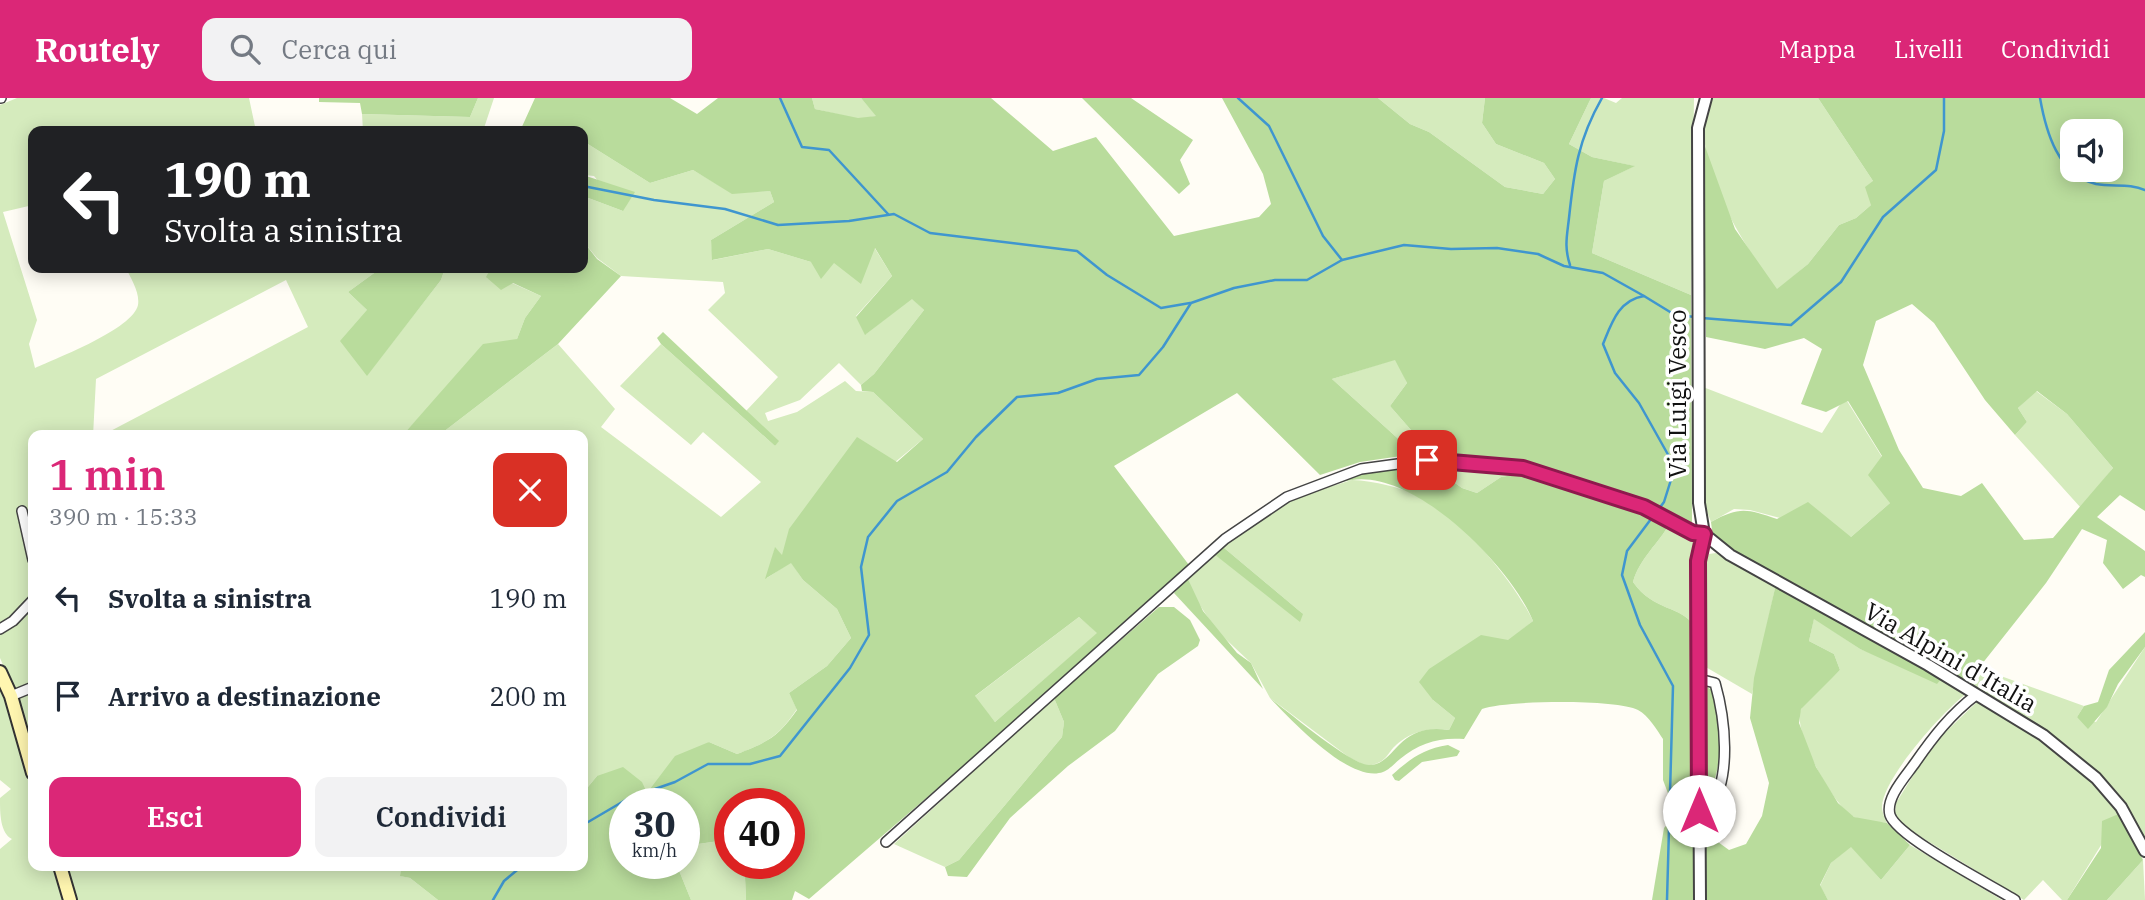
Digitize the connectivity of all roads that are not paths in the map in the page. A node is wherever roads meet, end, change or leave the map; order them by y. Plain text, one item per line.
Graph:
1 (1704, 100) edge
2 (22, 511) dead end
3 (1704, 534) junction
4 (28, 538) edge
5 (28, 605) edge
6 (0, 629) edge
7 (0, 672) edge
8 (1699, 679) junction
9 (28, 689) edge
10 (1976, 695) junction
11 (11, 696) junction
12 (28, 756) edge
13 (1699, 811) junction
14 (886, 842) dead end
15 (2145, 851) edge
16 (61, 871) edge
17 (70, 900) edge
18 (1700, 900) edge
19 (2015, 900) edge

1 - 3 street, Via Luigi Vesco
2 - 4 street
3 - 8 street, Via Luigi Vesco
3 - 10 street, Via Alpini d'Italia
3 - 14 street
5 - 6 street
7 - 11 main road
8 - 13 street, Via Luigi Vesco
8 - 13 street
9 - 11 street
10 - 15 street, Via Alpini d'Italia
10 - 19 street
11 - 12 main road
13 - 18 street, Via Luigi Vesco
16 - 17 main road

